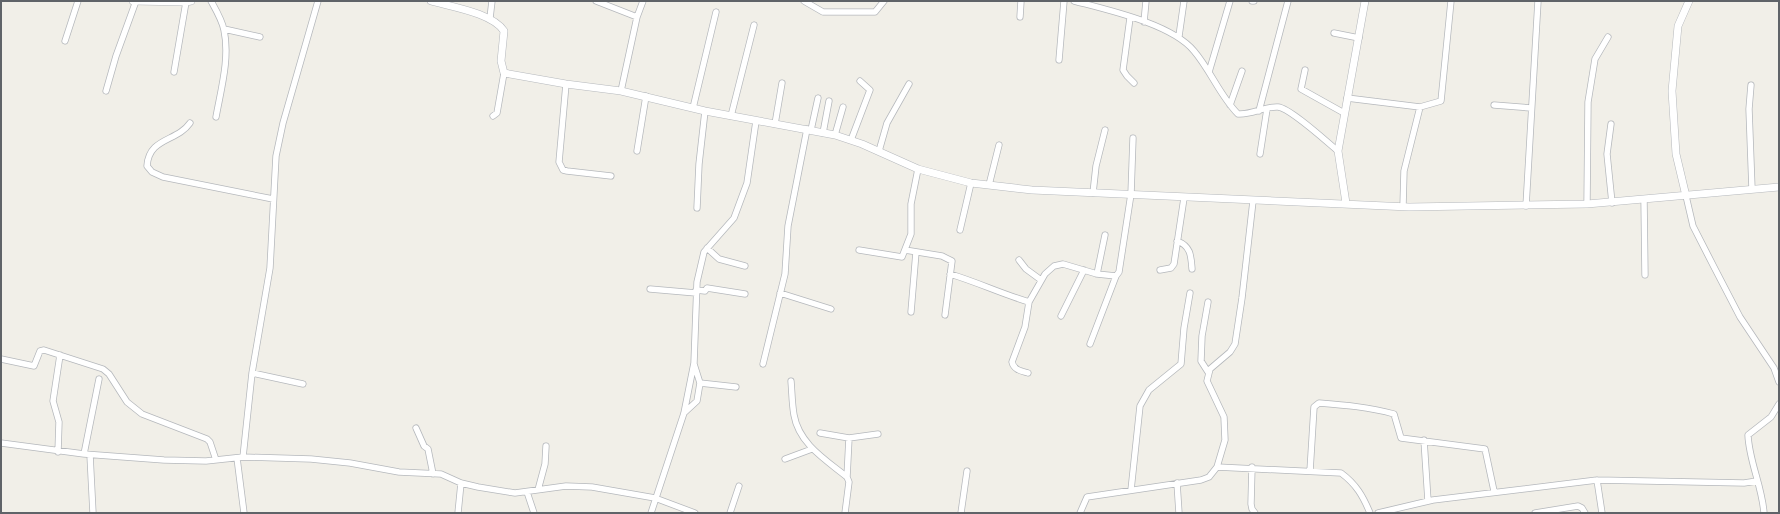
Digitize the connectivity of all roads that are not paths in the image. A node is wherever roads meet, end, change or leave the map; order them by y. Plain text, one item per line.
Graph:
1 (78, 1) edge
2 (135, 1) edge
3 (212, 1) edge
4 (318, 1) edge
5 (434, 1) edge
6 (492, 1) edge
7 (596, 1) edge
8 (643, 1) edge
9 (804, 1) edge
10 (884, 1) edge
11 (1021, 1) edge
12 (1064, 1) edge
13 (1074, 1) edge
14 (1146, 1) edge
15 (1184, 1) edge
16 (1230, 1) edge
17 (1288, 1) edge
18 (1365, 1) edge
19 (1451, 1) edge
20 (1538, 1) edge
21 (1689, 1) edge
22 (167, 2) edge
23 (188, 2) edge
24 (1097, 4) edge
25 (716, 12) dead end
26 (637, 17) junction
27 (1020, 17) dead end
28 (490, 18) junction
29 (1130, 18) junction
30 (1144, 22) junction
31 (754, 25) dead end
32 (224, 29) junction
33 (1334, 33) dead end
34 (1179, 36) junction
35 (1608, 36) dead end
36 (260, 37) dead end
37 (1359, 38) junction
38 (65, 41) dead end
39 (1059, 60) dead end
40 (1306, 70) dead end
41 (1242, 71) dead end
42 (174, 72) dead end
43 (1209, 72) junction
44 (504, 73) junction
45 (860, 80) dead end
46 (782, 83) dead end
47 (1134, 83) dead end
48 (566, 84) junction
49 (908, 84) dead end
50 (1751, 85) dead end
51 (106, 91) dead end
52 (621, 91) junction
53 (646, 96) junction
54 (818, 98) dead end
55 (1347, 98) junction
56 (830, 101) dead end
57 (1494, 105) dead end
58 (1230, 106) junction
59 (843, 107) dead end
60 (1420, 107) junction
61 (693, 108) junction
62 (1531, 108) junction
63 (1267, 109) junction
64 (706, 111) junction
65 (1260, 111) junction
66 (1344, 113) junction
67 (493, 116) dead end
68 (731, 116) junction
69 (216, 117) dead end
70 (756, 121) junction
71 (190, 123) dead end
72 (775, 124) junction
73 (1611, 124) dead end
74 (809, 130) junction
75 (1105, 130) dead end
76 (823, 132) junction
77 (835, 135) junction
78 (1133, 138) dead end
79 (851, 140) junction
80 (999, 145) dead end
81 (637, 151) dead end
82 (879, 151) junction
83 (1338, 151) junction
84 (1260, 154) dead end
85 (918, 169) junction
86 (611, 176) dead end
87 (972, 183) junction
88 (989, 185) junction
89 (1779, 187) edge
90 (1752, 189) junction
91 (1093, 192) junction
92 (1131, 194) junction
93 (1686, 196) junction
94 (1184, 198) junction
95 (273, 199) junction
96 (1644, 199) junction
97 (1253, 201) junction
98 (1346, 203) junction
99 (1612, 203) junction
100 (1587, 204) junction
101 (1403, 206) junction
102 (1526, 206) junction
103 (697, 208) dead end
104 (960, 230) dead end
105 (1105, 235) dead end
106 (1178, 241) junction
107 (707, 248) junction
108 (859, 250) dead end
109 (906, 250) junction
110 (916, 252) junction
111 (1019, 260) dead end
112 (746, 266) dead end
113 (1192, 269) dead end
114 (1084, 270) junction
115 (1160, 270) dead end
116 (950, 274) junction
117 (1096, 274) junction
118 (1645, 275) dead end
119 (1116, 276) junction
120 (1041, 280) junction
121 (650, 290) dead end
122 (696, 292) junction
123 (780, 293) junction
124 (1190, 293) dead end
125 (745, 294) dead end
126 (1029, 302) junction
127 (1208, 302) dead end
128 (831, 309) dead end
129 (911, 312) dead end
130 (945, 315) dead end
131 (1061, 316) dead end
132 (1090, 344) dead end
133 (60, 355) junction
134 (1, 359) edge
135 (694, 363) junction
136 (763, 364) dead end
137 (1208, 372) junction
138 (252, 373) junction
139 (1028, 373) dead end
140 (99, 379) dead end
141 (791, 381) dead end
142 (1779, 382) edge
143 (700, 383) junction
144 (303, 384) dead end
145 (736, 387) dead end
146 (1779, 404) edge
147 (684, 413) junction
148 (416, 428) dead end
149 (820, 433) dead end
150 (878, 434) dead end
151 (849, 438) junction
152 (1424, 440) junction
153 (1, 443) edge
154 (546, 446) dead end
155 (812, 449) junction
156 (58, 452) junction
157 (87, 455) junction
158 (240, 457) junction
159 (785, 459) dead end
160 (216, 460) junction
161 (1217, 467) junction
162 (1252, 467) junction
163 (966, 471) dead end
164 (1310, 471) junction
165 (433, 474) junction
166 (847, 477) junction
167 (1597, 480) junction
168 (1757, 481) junction
169 (461, 483) junction
170 (1177, 483) junction
171 (740, 486) dead end
172 (538, 490) junction
173 (1131, 490) junction
174 (1494, 491) junction
175 (528, 492) junction
176 (655, 498) junction
177 (1428, 501) junction
178 (93, 513) edge
179 (244, 513) edge
180 (458, 513) edge
181 (533, 513) edge
182 (651, 513) edge
183 (695, 513) edge
184 (730, 513) edge
185 (845, 513) edge
186 (961, 513) edge
187 (1080, 513) edge
188 (1179, 513) edge
189 (1255, 513) edge
190 (1370, 513) edge
191 (1378, 513) edge
192 (1535, 513) edge
193 (1585, 513) edge
194 (1602, 513) edge
195 (1764, 513) edge

1 - 38 street
2 - 22 street
2 - 51 street
3 - 32 street
4 - 95 street
5 - 28 street
6 - 28 street
7 - 26 street
8 - 26 street
9 - 10 street
11 - 27 street
12 - 39 street
13 - 24 street
14 - 30 street
15 - 34 street
16 - 43 street
17 - 65 street
18 - 37 street
19 - 60 street
20 - 62 street
21 - 93 street
22 - 23 street
23 - 42 street
24 - 29 street
25 - 61 street
26 - 52 street
28 - 44 street
29 - 30 street
29 - 47 street
30 - 34 street
31 - 68 street
32 - 36 street
32 - 69 street
33 - 37 street
34 - 43 street
35 - 100 street
37 - 55 street
40 - 66 street
41 - 58 street
43 - 58 street
44 - 48 street
44 - 67 street
45 - 79 street
46 - 72 street
48 - 52 street
48 - 86 street
49 - 82 street
50 - 90 street
52 - 53 street
53 - 61 street
53 - 81 street
54 - 74 street
55 - 60 street
55 - 66 street
56 - 76 street
57 - 62 street
58 - 65 street
59 - 77 street
60 - 101 street
61 - 64 street
62 - 102 street
63 - 65 street
63 - 83 street
63 - 84 street
64 - 68 street
64 - 103 street
66 - 83 street
68 - 70 street
70 - 72 street
70 - 107 street
71 - 95 street
72 - 74 street
73 - 99 street
74 - 76 street
74 - 123 street
75 - 91 street
76 - 77 street
77 - 79 street
78 - 92 street
79 - 82 street
80 - 88 street
82 - 85 street
83 - 98 street
85 - 87 street
85 - 109 street
87 - 88 street
87 - 104 street
88 - 91 street
89 - 90 street
90 - 93 street
91 - 92 street
92 - 94 street
92 - 119 street
93 - 96 street
93 - 142 street
94 - 97 street
94 - 106 street
95 - 138 street
96 - 99 street
96 - 118 street
97 - 98 street
97 - 137 street
98 - 101 street
99 - 100 street
100 - 102 street
101 - 102 street
105 - 117 street
106 - 113 street
106 - 115 street
107 - 112 street
107 - 122 street
108 - 109 street
109 - 110 street
110 - 116 street
110 - 129 street
111 - 120 street
114 - 117 street
114 - 120 street
114 - 131 street
116 - 126 street
116 - 130 street
117 - 119 street
119 - 132 street
120 - 126 street
121 - 122 street
122 - 125 street
122 - 135 street
123 - 128 street
123 - 136 street
124 - 173 street
126 - 139 street
127 - 137 street
133 - 134 street
133 - 156 street
133 - 160 street
135 - 143 street
135 - 147 street
137 - 161 street
138 - 144 street
138 - 158 street
140 - 157 street
141 - 155 street
143 - 145 street
143 - 147 street
146 - 168 street
147 - 176 street
148 - 165 street
149 - 151 street
150 - 151 street
151 - 166 street
152 - 164 street
152 - 174 street
152 - 177 street
153 - 156 street
154 - 172 street
155 - 159 street
155 - 166 street
156 - 157 street
157 - 160 street
157 - 178 street
158 - 160 street
158 - 165 street
158 - 179 street
161 - 162 street
161 - 170 street
162 - 164 street
162 - 189 street
163 - 186 street
164 - 190 street
165 - 169 street
166 - 185 street
167 - 168 street
167 - 174 street
167 - 194 street
168 - 195 street
169 - 175 street
169 - 180 street
170 - 173 street
170 - 188 street
171 - 184 street
172 - 175 street
172 - 176 street
173 - 187 street
174 - 177 street
175 - 181 street
176 - 182 street
176 - 183 street
177 - 191 street
192 - 193 street

